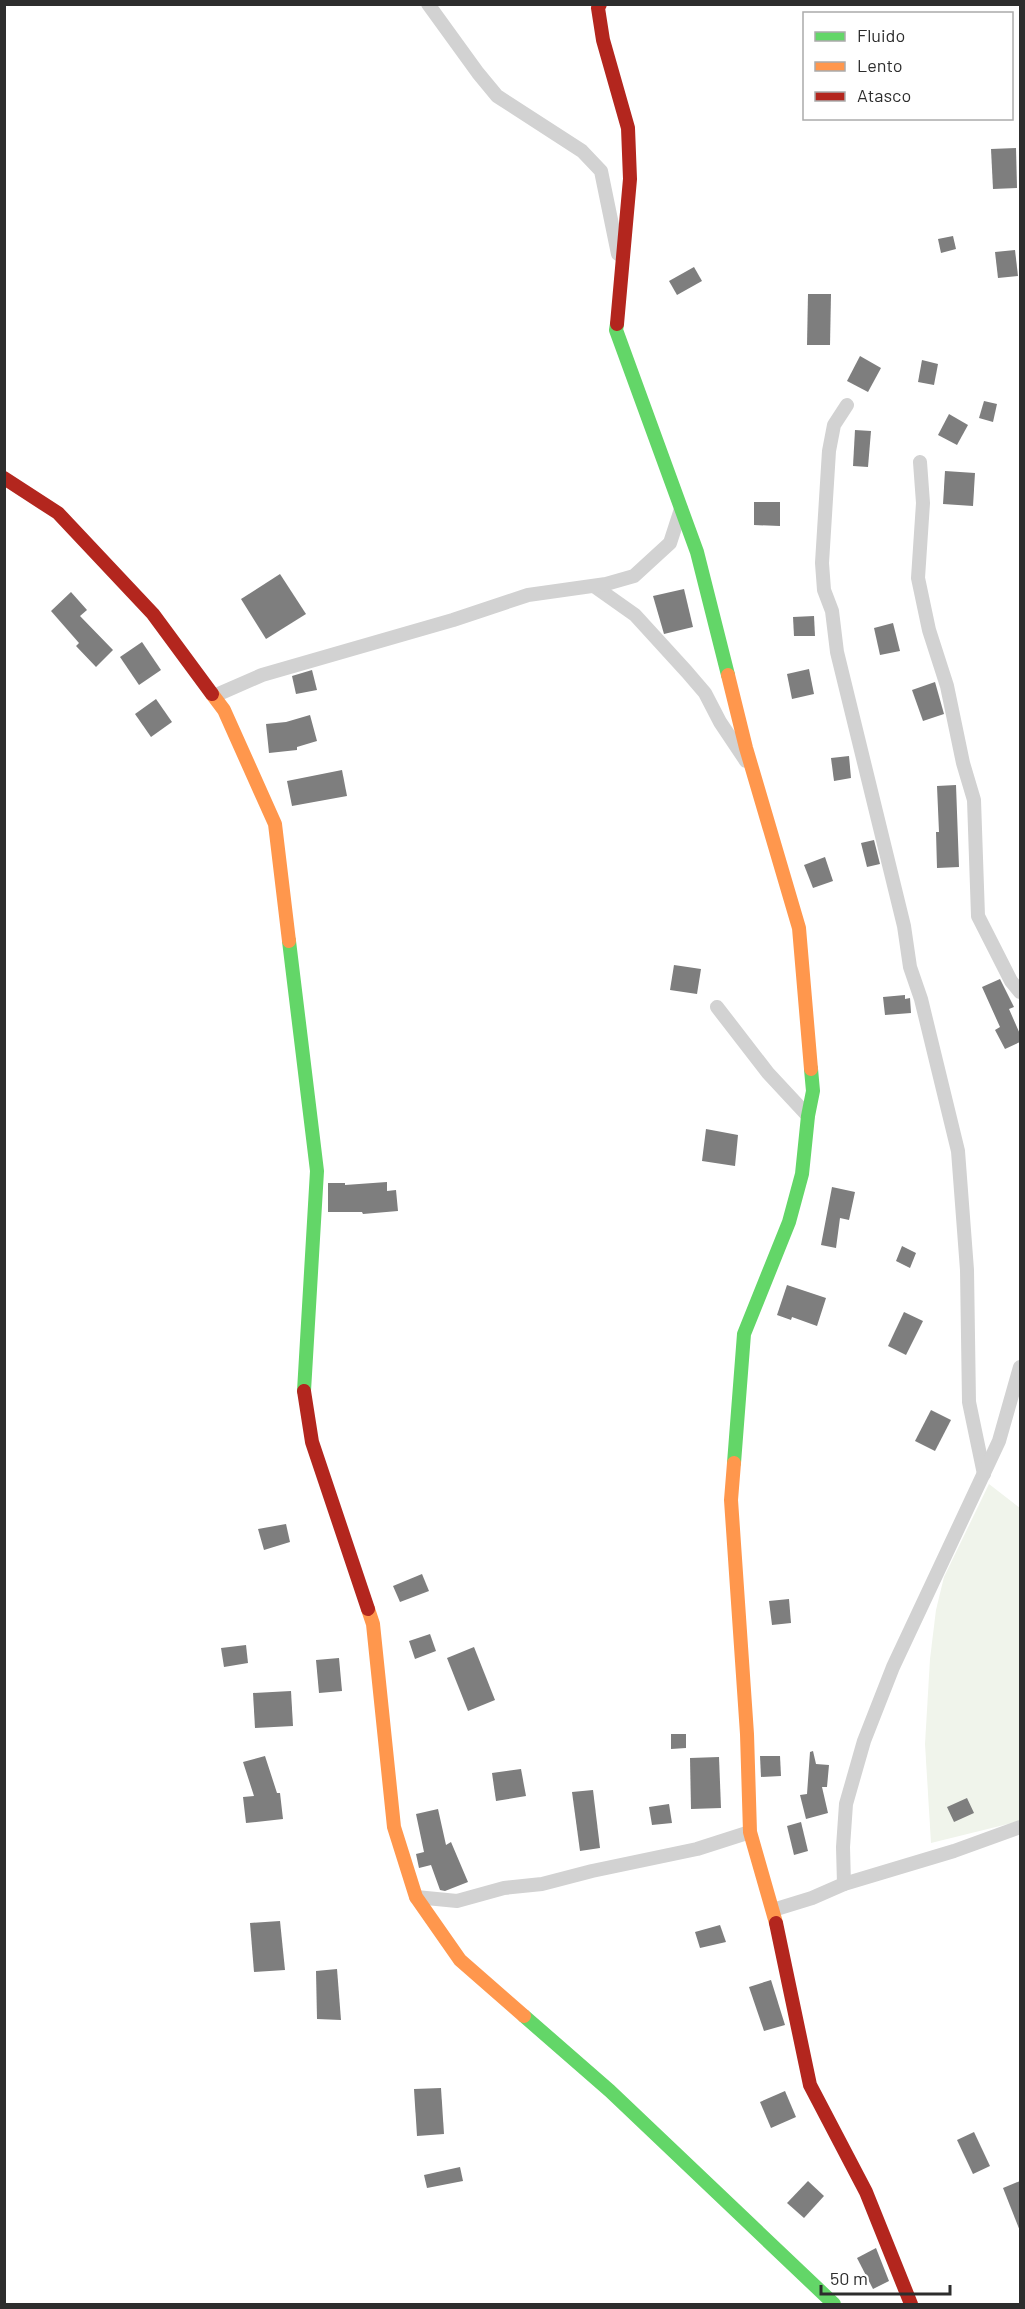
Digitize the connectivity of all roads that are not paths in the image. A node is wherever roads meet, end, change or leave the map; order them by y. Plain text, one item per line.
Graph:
1 (428, 4) edge
2 (600, 4) edge
3 (621, 270) junction
4 (847, 405) dead end
5 (920, 462) dead end
6 (4, 478) edge
7 (681, 509) junction
8 (594, 586) junction
9 (214, 696) junction
10 (754, 774) junction
11 (1020, 992) edge
12 (717, 1008) dead end
13 (808, 1116) junction
14 (1020, 1367) edge
15 (984, 1474) junction
16 (1020, 1827) edge
17 (750, 1832) junction
18 (844, 1884) junction
19 (416, 1897) junction
20 (773, 1910) junction
21 (834, 2304) edge
22 (910, 2304) edge

1 - 3 street
2 - 3 street
3 - 7 street
4 - 15 street
5 - 11 street
6 - 9 street
7 - 8 street
7 - 10 street
8 - 9 street
8 - 10 street
9 - 19 street
10 - 13 street
12 - 13 street
13 - 17 street
14 - 15 street
15 - 18 street
16 - 18 street
17 - 19 street
17 - 20 street
18 - 20 street
19 - 21 street
20 - 22 street

